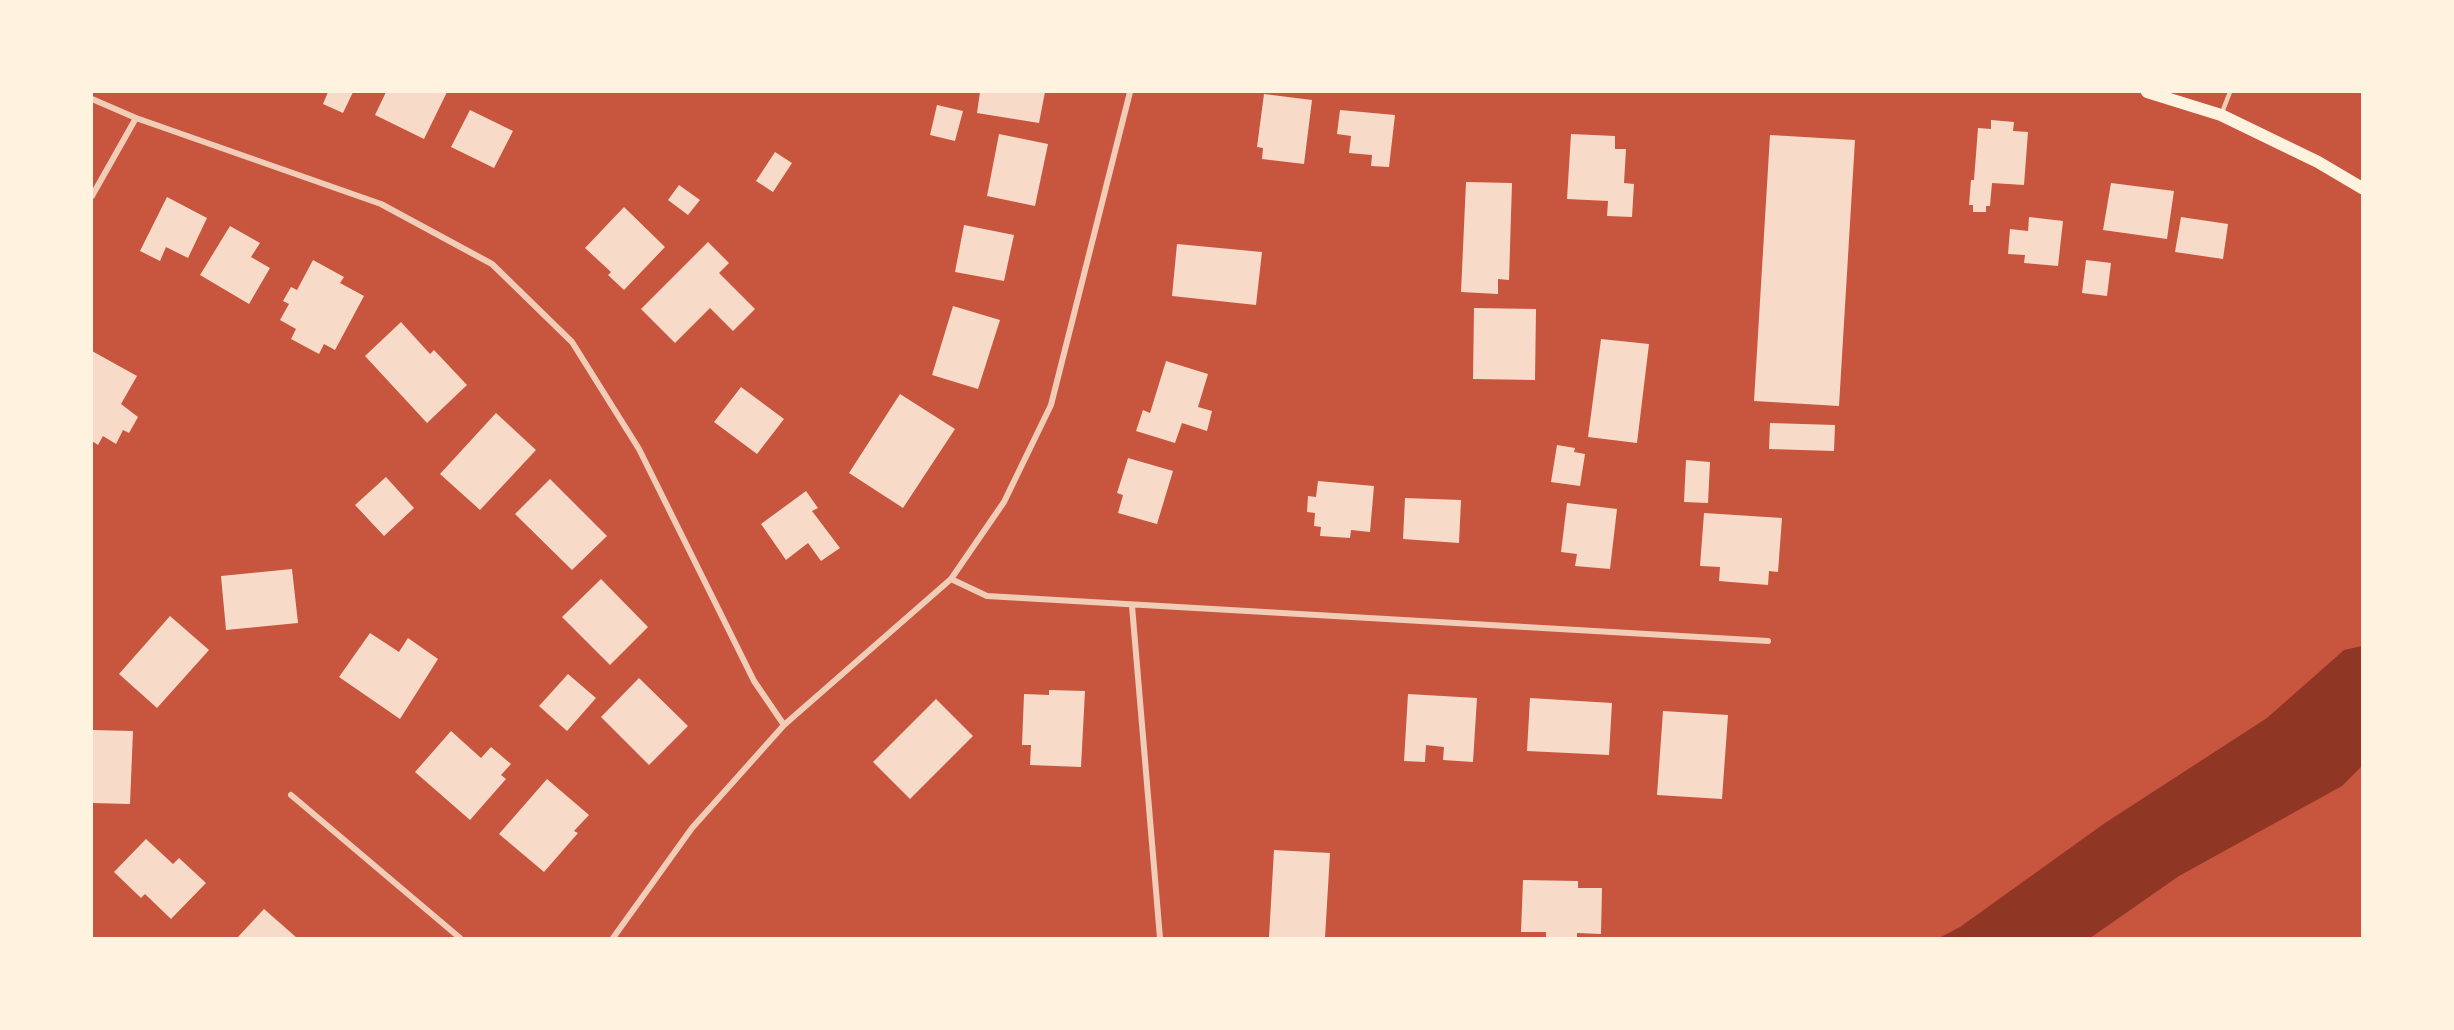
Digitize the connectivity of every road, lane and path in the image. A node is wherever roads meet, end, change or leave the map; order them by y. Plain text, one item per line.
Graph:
1 (1130, 92) edge
2 (2146, 92) edge
3 (2230, 92) edge
4 (92, 99) edge
5 (2221, 114) junction
6 (136, 118) junction
7 (2362, 188) edge
8 (92, 196) edge
9 (951, 579) junction
10 (1132, 606) junction
11 (1768, 641) dead end
12 (784, 725) junction
13 (291, 795) dead end
14 (460, 939) edge
15 (613, 939) edge
16 (1161, 939) edge

1 - 9 street
2 - 5 main road
3 - 5 lane
4 - 6 street
5 - 7 main road
6 - 8 street
6 - 12 street
9 - 10 street
9 - 12 street
10 - 11 street
10 - 16 street
12 - 15 street
13 - 14 street

